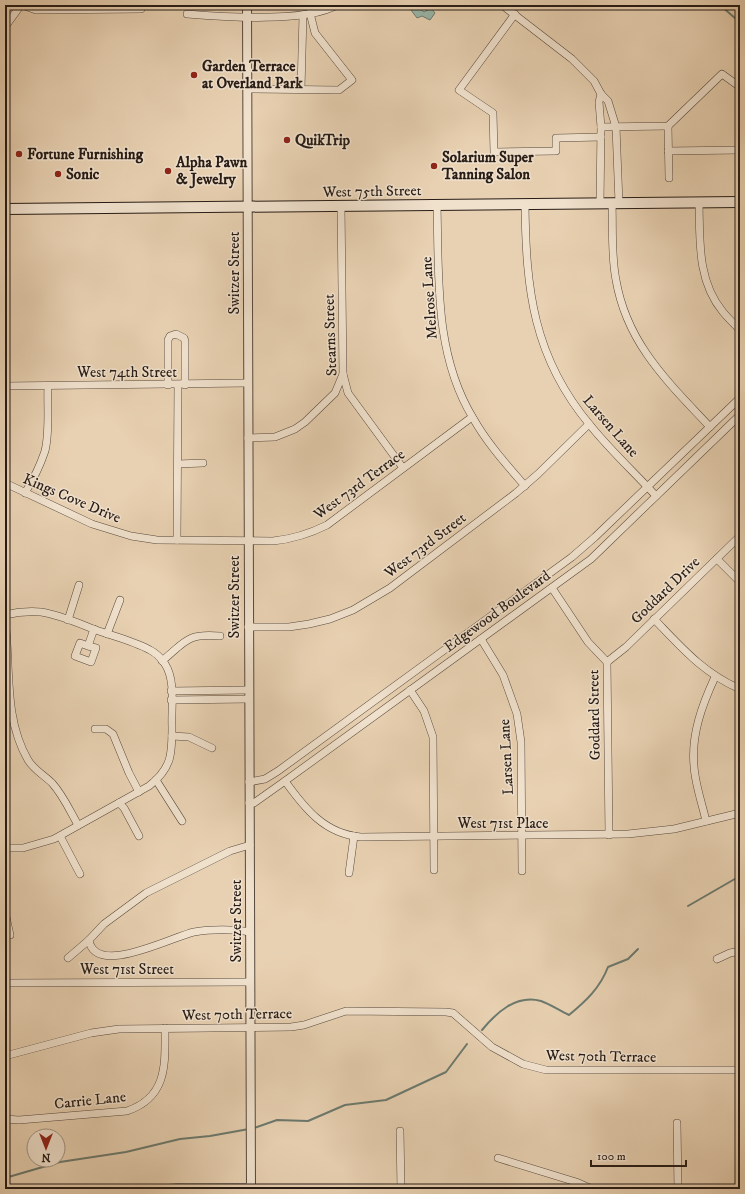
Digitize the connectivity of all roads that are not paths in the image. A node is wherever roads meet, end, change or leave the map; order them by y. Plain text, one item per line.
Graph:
1 (22, 5) edge
2 (247, 5) edge
3 (337, 5) edge
4 (502, 5) edge
5 (141, 9) dead end
6 (187, 14) dead end
7 (306, 14) junction
8 (515, 14) junction
9 (247, 17) junction
10 (5, 27) edge
11 (740, 87) edge
12 (248, 89) junction
13 (301, 89) junction
14 (601, 94) junction
15 (668, 126) junction
16 (601, 127) junction
17 (616, 127) junction
18 (601, 137) junction
19 (740, 150) edge
20 (668, 151) junction
21 (669, 178) dead end
22 (699, 202) junction
23 (740, 202) edge
24 (600, 203) junction
25 (616, 203) junction
26 (525, 204) junction
27 (437, 205) junction
28 (341, 206) junction
29 (248, 207) junction
30 (5, 209) edge
31 (740, 330) edge
32 (343, 374) junction
33 (248, 383) junction
34 (168, 385) junction
35 (182, 385) junction
36 (5, 386) edge
37 (48, 386) junction
38 (740, 398) edge
39 (740, 415) edge
40 (472, 417) junction
41 (589, 424) junction
42 (710, 427) junction
43 (248, 438) junction
44 (203, 463) dead end
45 (178, 464) junction
46 (403, 468) junction
47 (5, 483) edge
48 (525, 486) junction
49 (648, 487) junction
50 (25, 493) junction
51 (656, 496) junction
52 (740, 536) edge
53 (177, 540) junction
54 (248, 541) junction
55 (717, 559) junction
56 (740, 582) edge
57 (79, 585) dead end
58 (552, 588) junction
59 (120, 600) dead end
60 (5, 615) edge
61 (5, 618) edge
62 (654, 619) junction
63 (68, 620) junction
64 (248, 627) junction
65 (94, 629) junction
66 (107, 634) junction
67 (220, 636) dead end
68 (481, 639) junction
69 (88, 646) dead end
70 (162, 660) junction
71 (607, 662) junction
72 (715, 677) junction
73 (740, 689) edge
74 (248, 690) junction
75 (410, 690) junction
76 (172, 691) junction
77 (172, 700) junction
78 (249, 700) junction
79 (95, 729) dead end
80 (172, 736) junction
81 (212, 748) dead end
82 (156, 780) junction
83 (285, 781) junction
84 (249, 782) junction
85 (139, 792) junction
86 (119, 803) junction
87 (249, 803) junction
88 (740, 812) edge
89 (706, 821) junction
90 (182, 822) dead end
91 (78, 825) junction
92 (522, 835) junction
93 (608, 835) junction
94 (60, 836) junction
95 (139, 836) dead end
96 (354, 836) junction
97 (435, 836) junction
98 (250, 845) junction
99 (5, 848) edge
100 (434, 870) dead end
101 (522, 871) dead end
102 (349, 873) dead end
103 (80, 874) dead end
104 (5, 912) edge
105 (250, 932) junction
106 (10, 935) dead end
107 (90, 940) junction
108 (740, 950) edge
109 (68, 958) dead end
110 (717, 959) dead end
111 (250, 982) junction
112 (5, 983) edge
113 (165, 1028) junction
114 (250, 1028) junction
115 (5, 1056) edge
116 (740, 1070) edge
117 (5, 1119) edge
118 (677, 1123) dead end
119 (400, 1131) dead end
120 (498, 1158) dead end
121 (251, 1188) edge
122 (591, 1188) edge
123 (152, 1189) edge
124 (401, 1189) edge
125 (678, 1189) edge

1 - 5 street
1 - 10 street
2 - 9 street, Switzer Street
3 - 7 street
4 - 8 street
6 - 9 street
7 - 9 street
7 - 13 street
7 - 13 street
8 - 14 street
8 - 18 street
9 - 12 street, Switzer Street
11 - 15 street
12 - 13 street
12 - 29 street, Switzer Street
14 - 16 street
14 - 17 street
15 - 17 street
15 - 20 street
16 - 17 street
16 - 18 street
17 - 25 street
18 - 24 street
19 - 20 street
20 - 21 street
22 - 23 main road, West 75th Street
22 - 25 main road, West 75th Street
22 - 31 street
24 - 25 main road, West 75th Street
24 - 26 main road, West 75th Street
25 - 42 street
26 - 27 main road, West 75th Street
26 - 41 street, Larsen Lane
27 - 28 main road, West 75th Street
27 - 40 street, Melrose Lane
28 - 29 main road, West 75th Street
28 - 32 street, Stearns Street
29 - 30 main road, West 75th Street
29 - 33 street, Switzer Street
32 - 43 street
32 - 46 street, Stearns Street
33 - 35 street, West 74th Street
33 - 43 street, Switzer Street
34 - 35 street, West 74th Street
34 - 35 street
34 - 37 street, West 74th Street
35 - 45 street
36 - 37 street, West 74th Street
37 - 50 street
38 - 42 street, Edgewood Boulevard
39 - 51 street, Edgewood Boulevard
40 - 46 street, West 73rd Terrace
40 - 48 street, Melrose Lane
41 - 48 street, West 73rd Street
41 - 49 street, Larsen Lane
42 - 49 street, Edgewood Boulevard
43 - 54 street, Switzer Street
44 - 45 street
45 - 53 street
46 - 54 street, West 73rd Terrace
47 - 50 street, Kings Cove Drive
48 - 64 street, West 73rd Street
49 - 51 street, Larsen Lane
49 - 84 street, Edgewood Boulevard
50 - 53 street, Kings Cove Drive
51 - 58 street, Edgewood Boulevard
52 - 55 street, Goddard Drive
53 - 54 street, Kings Cove Drive
54 - 64 street, Switzer Street
55 - 56 street
55 - 62 street, Goddard Drive
57 - 63 street
58 - 68 street, Edgewood Boulevard
58 - 71 street, Goddard Street
59 - 66 street
60 - 63 street
61 - 91 street
62 - 71 street, Goddard Drive
62 - 72 street
63 - 65 street
64 - 74 street, Switzer Street
65 - 66 street
65 - 69 street
66 - 70 street
67 - 70 street
68 - 75 street, Edgewood Boulevard
68 - 92 street, Larsen Lane
70 - 76 street
71 - 93 street, Goddard Street
72 - 73 street
72 - 89 street
74 - 76 street
74 - 78 street, Switzer Street
75 - 83 street, Edgewood Boulevard
75 - 97 street
76 - 77 street
77 - 78 street
77 - 80 street
78 - 84 street, Switzer Street
79 - 85 street
80 - 81 street
80 - 82 street
82 - 85 street
82 - 90 street
83 - 87 street, Edgewood Boulevard
83 - 96 street, West 71st Place
84 - 87 street, Switzer Street
85 - 86 street
86 - 91 street
86 - 95 street
87 - 98 street, Switzer Street
88 - 89 street, West 71st Place
89 - 93 street, West 71st Place
91 - 94 street
92 - 93 street, West 71st Place
92 - 97 street, West 71st Place
92 - 101 street, Larsen Lane
94 - 99 street
94 - 103 street
96 - 97 street, West 71st Place
96 - 102 street
97 - 100 street
98 - 105 street, Switzer Street
98 - 107 street
104 - 106 street
105 - 107 street
105 - 111 street, Switzer Street
107 - 109 street
108 - 110 street
111 - 112 street, West 71st Street
111 - 114 street, Switzer Street
113 - 114 street, West 70th Terrace
113 - 115 street, West 70th Terrace
113 - 117 street, Carrie Lane
114 - 116 street, West 70th Terrace
114 - 121 street, Switzer Street
118 - 125 street
119 - 124 street
120 - 122 street
121 - 123 street

